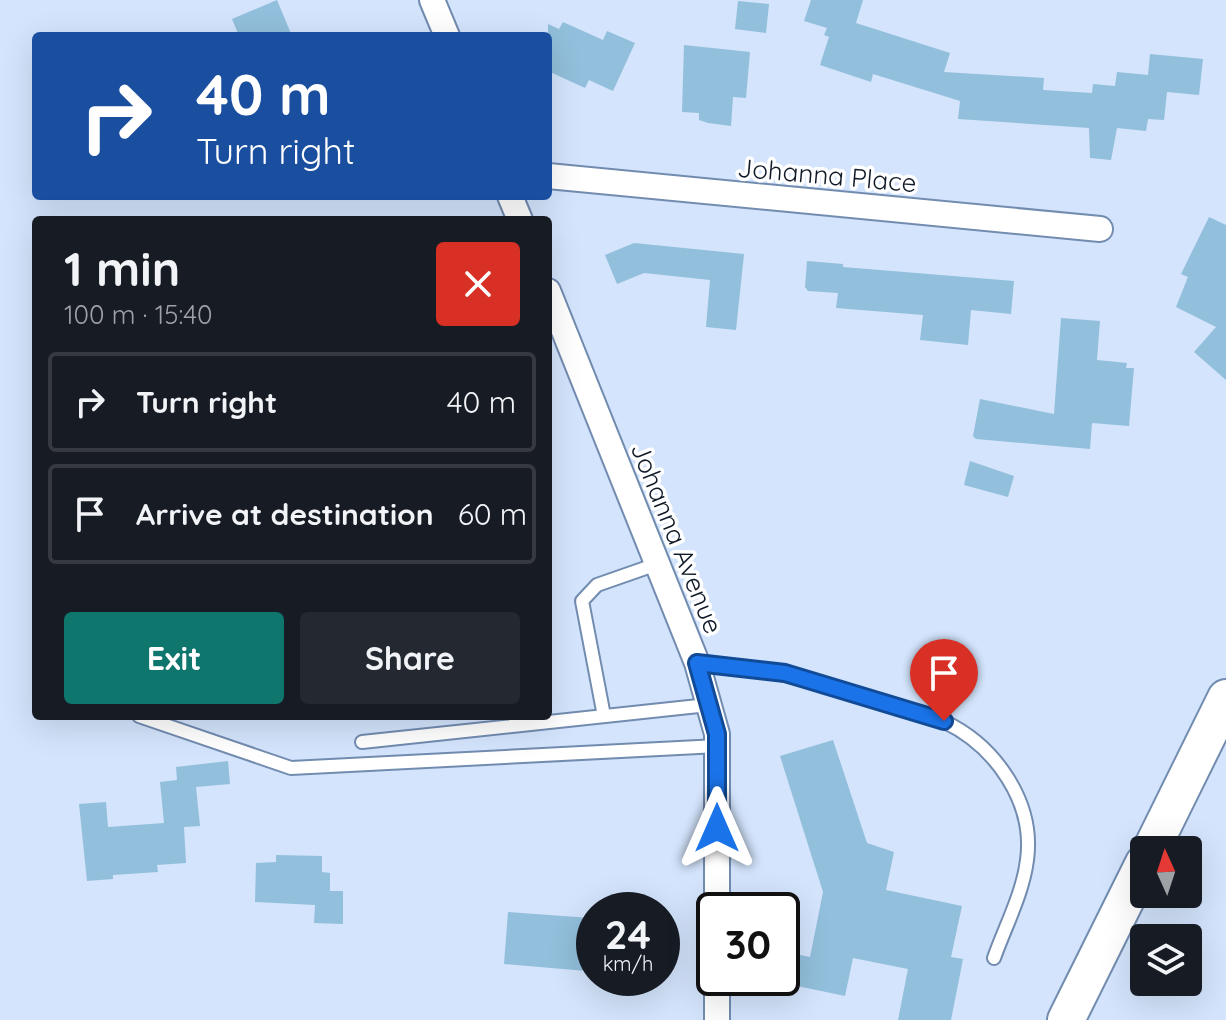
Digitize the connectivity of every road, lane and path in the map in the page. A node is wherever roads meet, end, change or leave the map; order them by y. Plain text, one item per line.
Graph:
1 (432, 0) edge
2 (445, 32) edge
3 (552, 176) edge
4 (1100, 229) dead end
5 (552, 301) edge
6 (657, 564) junction
7 (697, 663) junction
8 (1226, 698) edge
9 (708, 705) junction
10 (604, 716) junction
11 (151, 720) edge
12 (362, 742) dead end
13 (718, 746) junction
14 (1158, 836) edge
15 (1130, 891) edge
16 (717, 892) edge
17 (994, 958) dead end
18 (717, 996) edge
19 (717, 1020) edge
20 (1066, 1020) edge

1 - 2 street
3 - 4 street, Johanna Place
5 - 6 street, Johanna Avenue
6 - 7 street, Johanna Avenue
6 - 10 lane
7 - 9 street, Johanna Avenue
7 - 17 lane
8 - 14 main road
9 - 10 lane
9 - 13 street, Johanna Avenue
10 - 12 lane
11 - 13 lane
13 - 16 street, Johanna Avenue
15 - 20 main road
18 - 19 street

